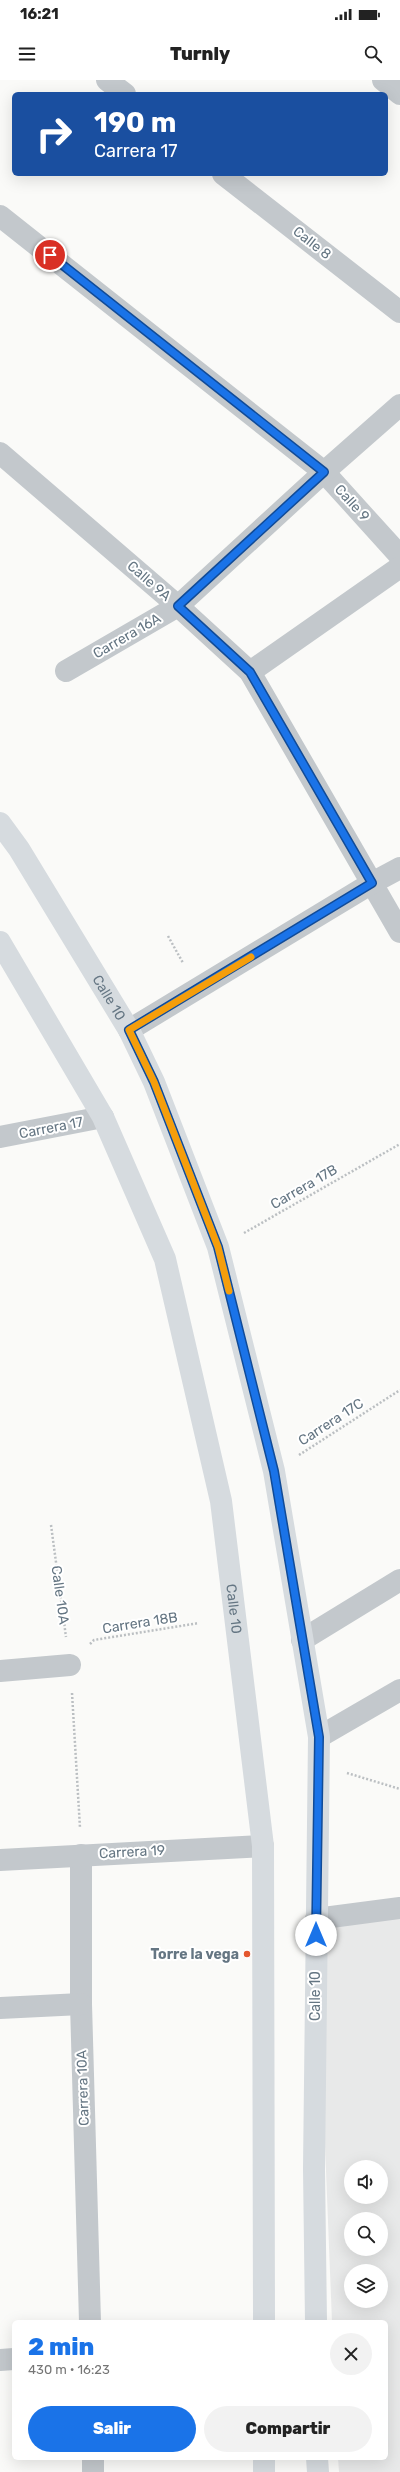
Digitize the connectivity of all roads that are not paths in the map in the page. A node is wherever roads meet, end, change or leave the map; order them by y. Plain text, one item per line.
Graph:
1 (107, 80) edge
2 (383, 80) edge
3 (122, 92) edge
4 (400, 94) edge
5 (226, 176) edge
6 (0, 216) edge
7 (400, 312) edge
8 (400, 405) edge
9 (0, 453) edge
10 (324, 472) junction
11 (400, 556) edge
12 (400, 567) edge
13 (178, 606) junction
14 (66, 671) dead end
15 (250, 672) junction
16 (0, 823) edge
17 (400, 868) edge
18 (372, 883) junction
19 (400, 932) edge
20 (0, 942) edge
21 (129, 1030) junction
22 (103, 1117) junction
23 (0, 1137) edge
24 (400, 1580) edge
25 (302, 1640) junction
26 (70, 1665) road end
27 (0, 1671) edge
28 (400, 1690) edge
29 (319, 1737) junction
30 (263, 1846) junction
31 (81, 1855) junction
32 (0, 1860) edge
33 (400, 1908) edge
34 (316, 1919) junction
35 (81, 2004) junction
36 (0, 2008) edge
37 (90, 2320) edge
38 (264, 2320) edge
39 (316, 2320) edge
40 (12, 2359) edge
41 (0, 2360) edge
42 (93, 2460) edge
43 (264, 2460) edge
44 (318, 2460) edge
45 (93, 2472) edge
46 (264, 2472) edge
47 (318, 2472) edge

1 - 3 street
2 - 4 street
5 - 7 street, Calle 8
6 - 10 street, Calle 9
8 - 10 street, Carrera 16A
9 - 13 street, Calle 9A
10 - 11 street, Calle 9
10 - 13 street, Carrera 16A
12 - 15 street
13 - 14 street, Carrera 16A
13 - 15 street, Calle 9A
15 - 18 street, Calle 9A
16 - 21 main road, Calle 10
17 - 18 street
18 - 19 street, Calle 9A
18 - 21 street
20 - 22 main road, Calle 10
21 - 25 main road, Calle 10
22 - 23 street, Carrera 17
22 - 30 main road, Calle 10
24 - 25 street
25 - 29 main road, Calle 10
26 - 27 street
28 - 29 street
29 - 34 main road, Calle 10
30 - 31 street, Carrera 19
30 - 38 main road, Calle 10
31 - 32 street, Carrera 19
31 - 35 street, Carrera 10A
33 - 34 street
34 - 39 main road, Calle 10
35 - 36 street
35 - 37 street, Carrera 10A
40 - 41 street
42 - 45 street
43 - 46 main road
44 - 47 main road

